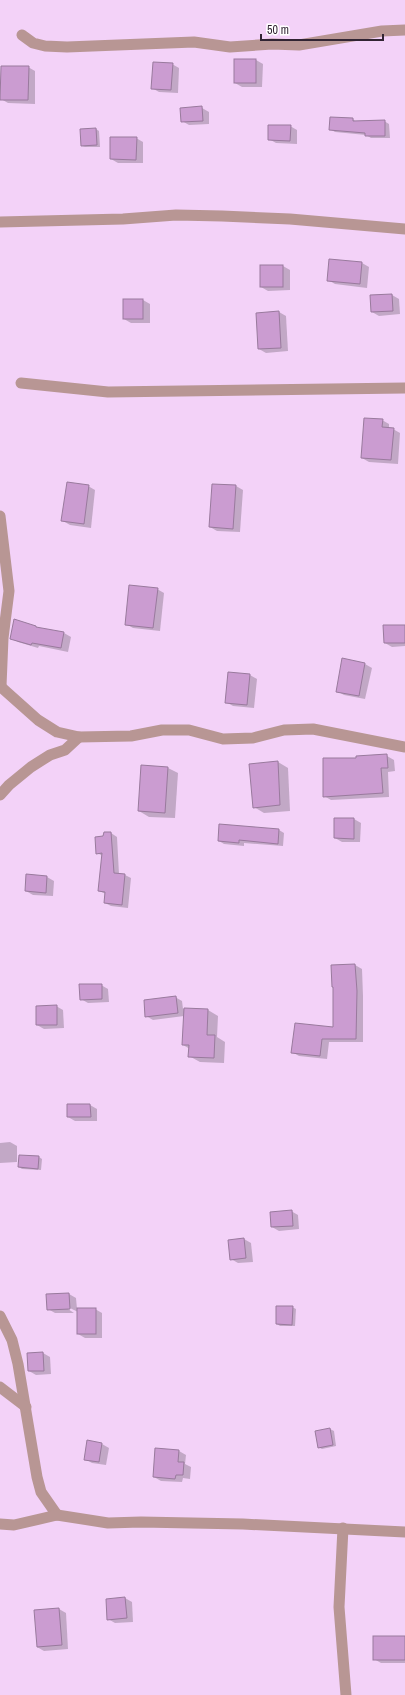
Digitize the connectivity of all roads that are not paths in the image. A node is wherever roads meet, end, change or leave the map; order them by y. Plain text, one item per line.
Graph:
1 (405, 30) edge
2 (22, 35) dead end
3 (0, 222) edge
4 (405, 229) edge
5 (21, 383) dead end
6 (405, 388) edge
7 (0, 516) edge
8 (0, 686) edge
9 (79, 737) junction
10 (405, 747) edge
11 (0, 795) edge
12 (0, 1316) edge
13 (0, 1387) edge
14 (26, 1407) junction
15 (57, 1515) junction
16 (0, 1524) edge
17 (343, 1528) junction
18 (405, 1532) edge
19 (346, 1695) edge

1 - 2 street
3 - 4 street
5 - 6 street
7 - 8 street
8 - 9 street
9 - 10 street
9 - 11 street
12 - 14 street
13 - 14 street
14 - 15 street
15 - 16 street
15 - 17 street
17 - 18 street
17 - 19 street

